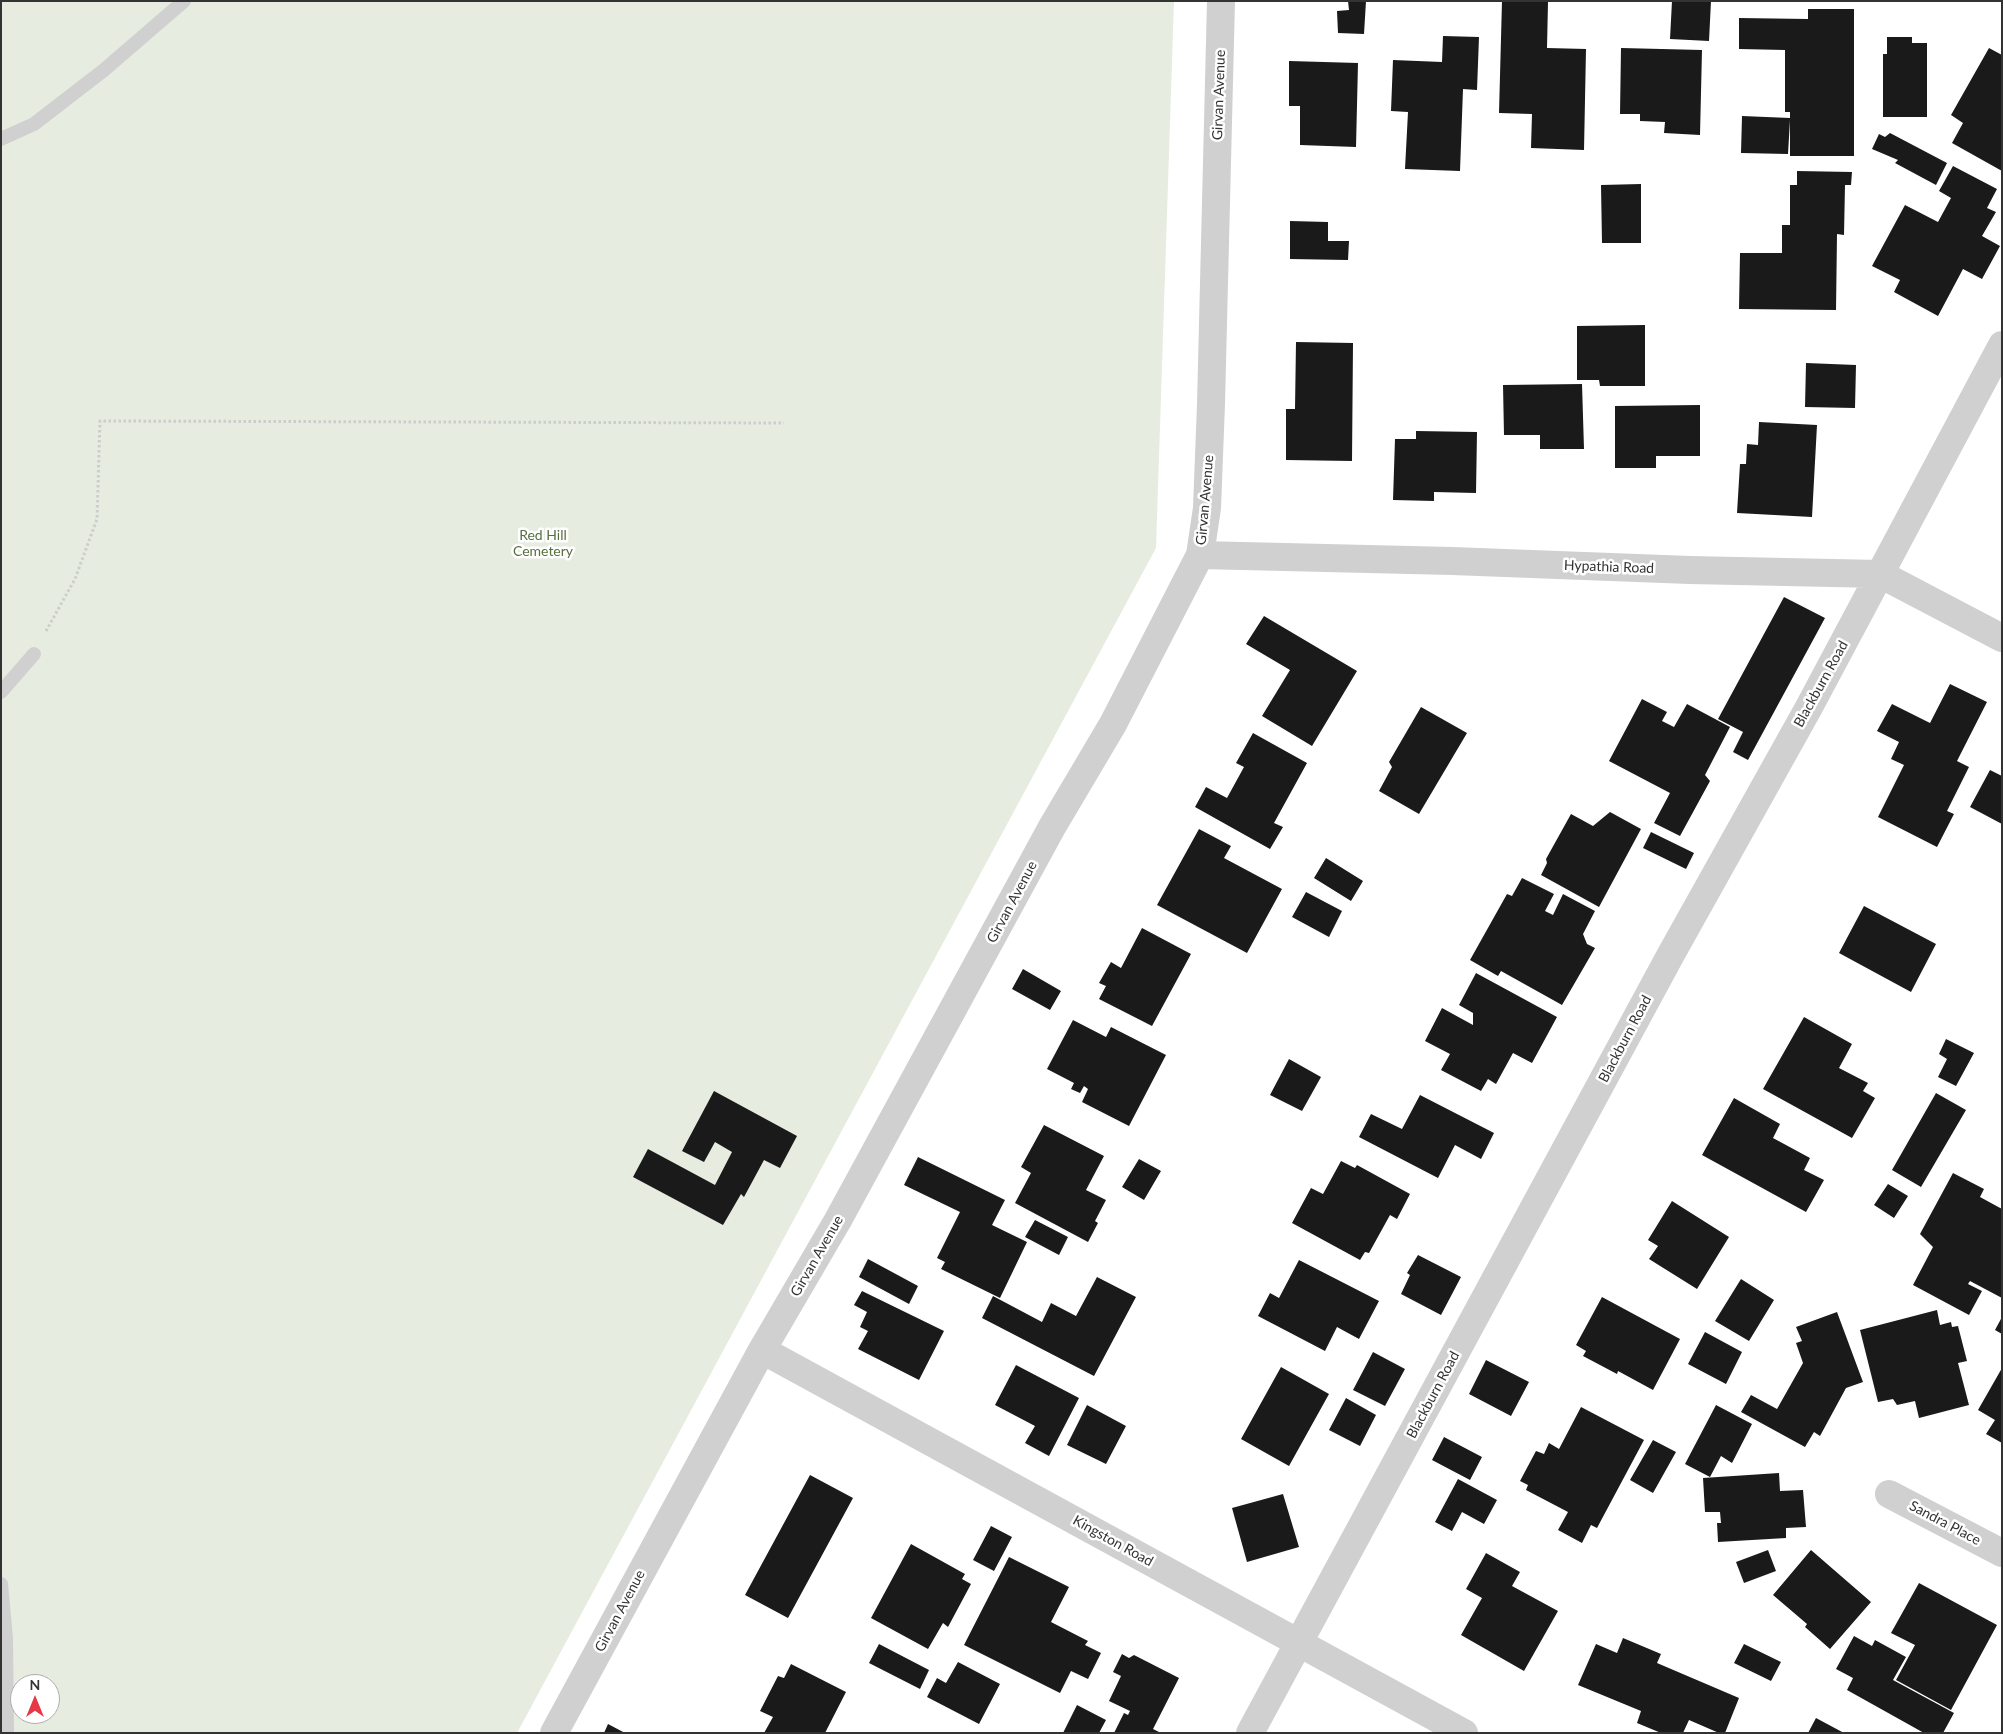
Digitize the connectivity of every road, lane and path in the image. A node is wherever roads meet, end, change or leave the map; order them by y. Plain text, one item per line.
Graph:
1 (184, 1) edge
2 (1221, 1) edge
3 (1, 139) edge
4 (2002, 345) edge
5 (784, 423) dead end
6 (1200, 555) junction
7 (1880, 574) junction
8 (2002, 638) edge
9 (34, 654) joint
10 (1, 692) edge
11 (762, 1350) junction
12 (1889, 1494) dead end
13 (2002, 1553) edge
14 (1, 1584) edge
15 (1299, 1643) junction
16 (7, 1733) edge
17 (554, 1733) edge
18 (1250, 1733) edge
19 (1464, 1733) edge

1 - 3 lane
2 - 6 street, Girvan Avenue
4 - 7 street, Blackburn Road
5 - 9 path
6 - 7 street, Hypathia Road
6 - 11 street, Girvan Avenue
7 - 8 street, Hypathia Road
7 - 15 street, Blackburn Road
9 - 10 lane
11 - 15 street, Kingston Road
11 - 17 street, Girvan Avenue
12 - 13 street, Sandra Place
14 - 16 lane
15 - 18 street, Blackburn Road
15 - 19 street, Kingston Road

